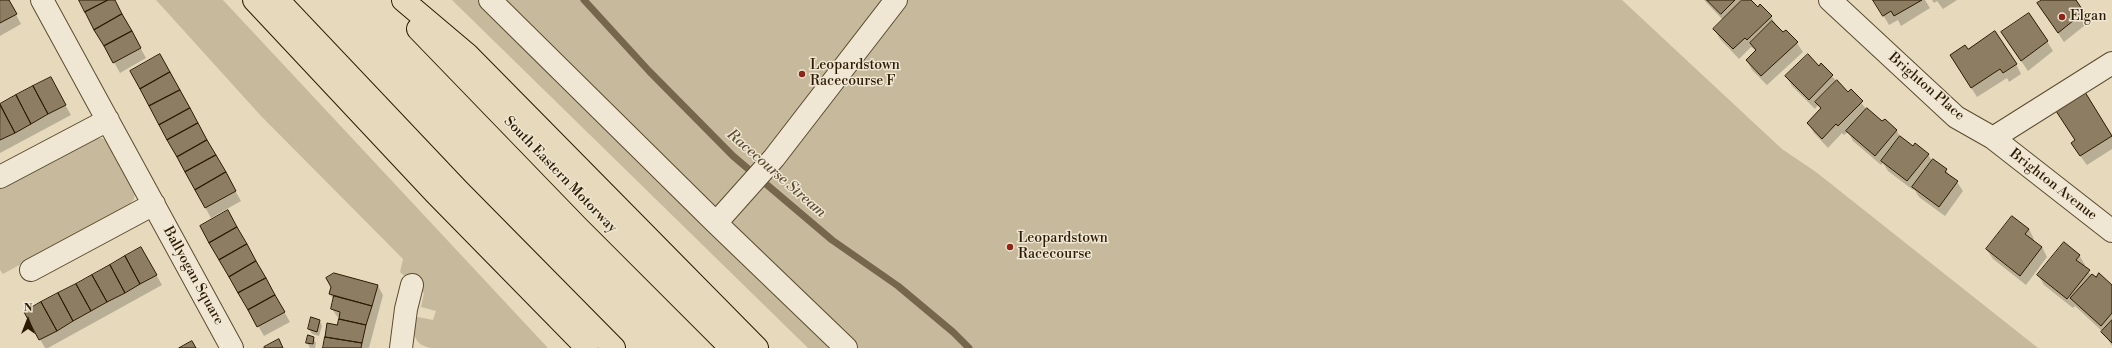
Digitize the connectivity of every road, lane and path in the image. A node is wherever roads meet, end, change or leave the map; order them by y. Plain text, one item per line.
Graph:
1 (42, 0) edge
2 (254, 0) edge
3 (278, 0) edge
4 (391, 0) edge
5 (403, 0) edge
6 (490, 0) edge
7 (896, 0) edge
8 (1830, 0) edge
9 (2112, 63) edge
10 (108, 120) junction
11 (1994, 138) junction
12 (0, 177) edge
13 (154, 204) junction
14 (716, 224) junction
15 (2112, 231) edge
16 (32, 270) dead end
17 (412, 286) dead end
18 (232, 348) edge
19 (401, 348) edge
20 (587, 348) edge
21 (614, 348) edge
22 (732, 348) edge
23 (757, 348) edge
24 (846, 348) edge

1 - 10 street, Ballyogan Square
2 - 20 highway
3 - 21 highway
4 - 22 highway, South Eastern Motorway
5 - 23 highway
6 - 14 street
7 - 14 street
8 - 11 street, Brighton Place
9 - 11 street
10 - 12 street
10 - 13 street, Ballyogan Square
11 - 15 street, Brighton Avenue
13 - 16 street
13 - 18 street, Ballyogan Square
14 - 24 street
17 - 19 street

